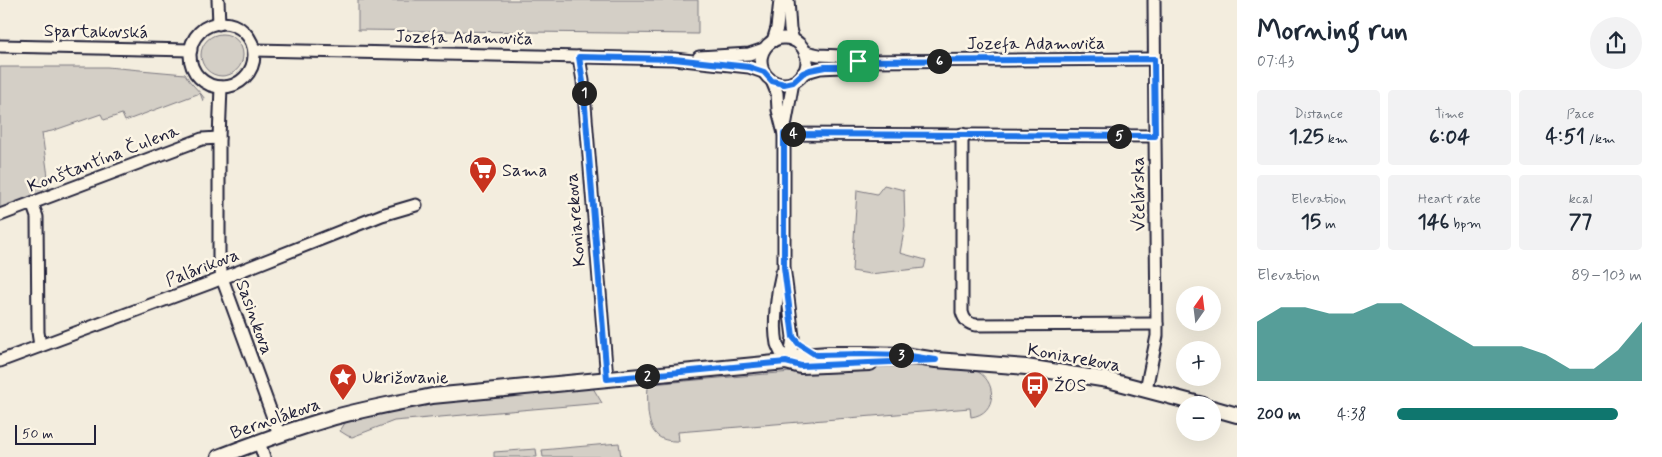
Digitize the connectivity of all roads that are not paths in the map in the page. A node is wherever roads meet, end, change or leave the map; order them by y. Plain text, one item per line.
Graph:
1 (218, 0) edge
2 (780, 0) edge
3 (788, 0) edge
4 (1154, 0) edge
5 (219, 24) junction
6 (793, 40) junction
7 (768, 45) junction
8 (0, 46) edge
9 (191, 50) junction
10 (254, 50) junction
11 (805, 52) junction
12 (579, 57) junction
13 (674, 59) junction
14 (1154, 59) junction
15 (858, 61) junction
16 (764, 72) junction
17 (803, 73) junction
18 (772, 81) junction
19 (793, 82) junction
20 (221, 87) junction
21 (784, 134) junction
22 (962, 134) junction
23 (1155, 136) junction
24 (219, 138) junction
25 (32, 203) junction
26 (416, 205) dead end
27 (0, 215) edge
28 (784, 267) junction
29 (222, 278) junction
30 (1157, 324) junction
31 (793, 337) junction
32 (777, 344) junction
33 (40, 346) junction
34 (816, 355) junction
35 (936, 360) junction
36 (0, 362) edge
37 (786, 362) junction
38 (762, 364) junction
39 (607, 379) junction
40 (1146, 389) junction
41 (432, 396) joint
42 (1176, 397) edge
43 (1221, 411) edge
44 (1237, 415) edge
45 (279, 434) junction
46 (259, 442) junction
47 (219, 457) edge
48 (264, 457) edge

1 - 5 street
2 - 7 street
3 - 6 street
4 - 14 street
5 - 9 street
5 - 10 street
6 - 7 street
6 - 11 street
7 - 13 street, Jozefa Adamoviča
7 - 16 street
8 - 9 street, Spartakovská
9 - 20 street
10 - 12 street, Jozefa Adamoviča
10 - 20 street
11 - 15 street, Jozefa Adamoviča
11 - 17 street
12 - 13 street, Jozefa Adamoviča
12 - 39 street, Koniarekova
13 - 16 street, Jozefa Adamoviča
14 - 15 street, Jozefa Adamoviča
14 - 23 street
15 - 17 street, Jozefa Adamoviča
16 - 18 street
17 - 19 street
18 - 19 street
18 - 21 street
19 - 21 street
20 - 24 street, Sasinkova
21 - 22 street, Včelárska
21 - 28 street
22 - 23 street, Včelárska
22 - 30 street
23 - 30 street, Včelárska
24 - 25 street, Konštantína Čulena
24 - 29 street, Sasinkova
25 - 27 street, Konštantína Čulena
25 - 33 street
26 - 29 street, Palárikova
28 - 31 street
28 - 32 street
29 - 33 street, Palárikova
29 - 45 street, Sasinkova
30 - 40 street, Včelárska
31 - 34 street
31 - 37 street
32 - 37 street
32 - 38 street
33 - 36 street, Palárikova
34 - 35 street, Koniarekova
34 - 37 street, Koniarekova
35 - 37 street, Koniarekova
35 - 40 street, Koniarekova
37 - 38 street, Koniarekova
38 - 39 street, Koniarekova
39 - 41 street, Koniarekova
40 - 42 street, Koniarekova
41 - 45 street, Bernolákova
43 - 44 street
45 - 46 street, Bernolákova
46 - 47 street, Bernolákova
46 - 48 street

